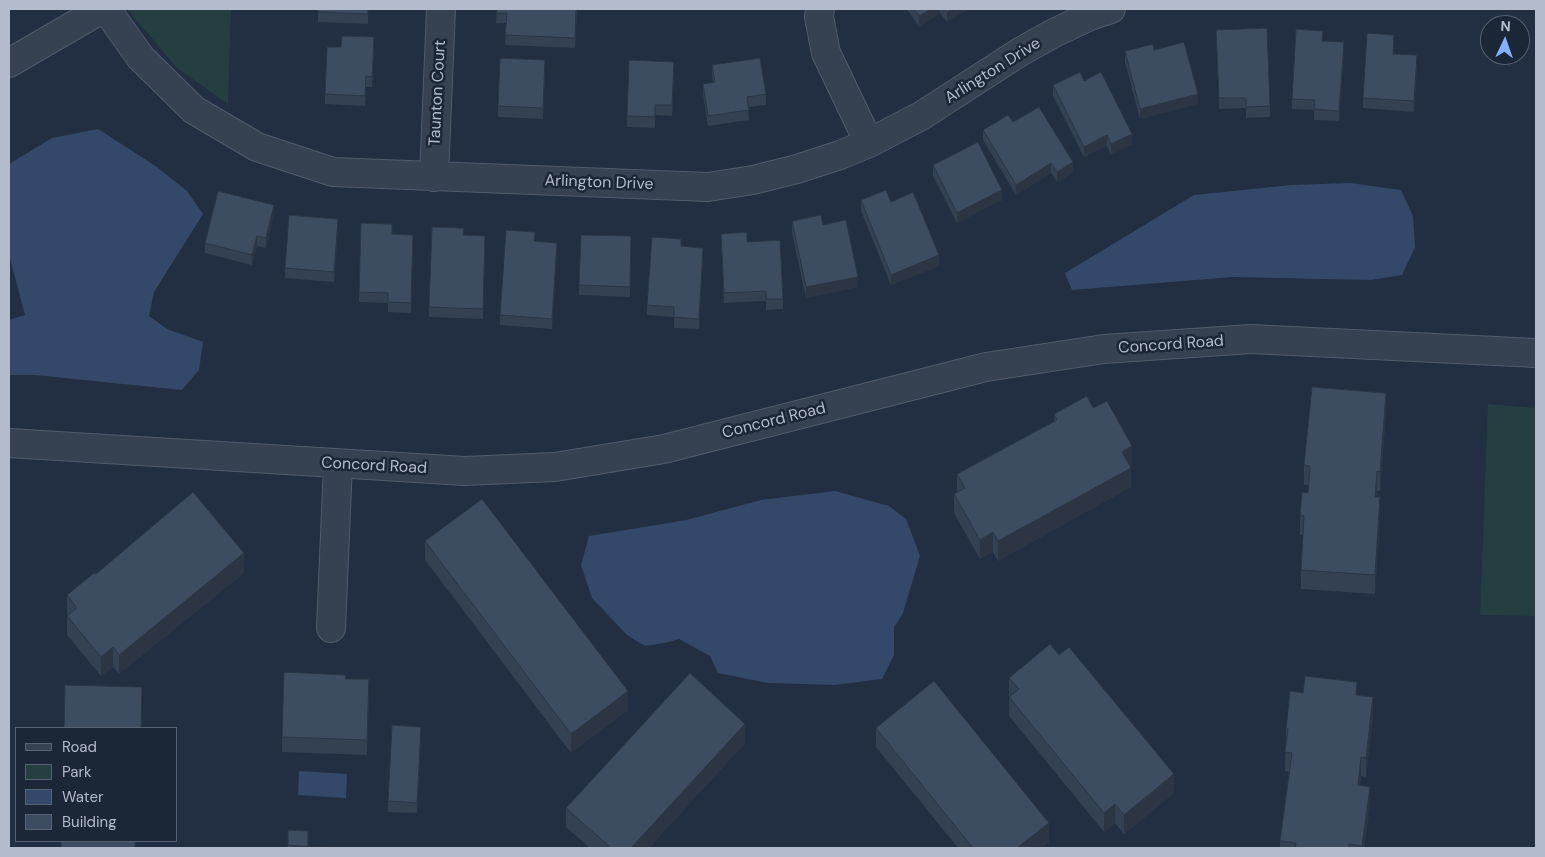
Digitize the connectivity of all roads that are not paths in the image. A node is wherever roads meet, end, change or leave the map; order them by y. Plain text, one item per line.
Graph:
1 (102, 9) edge
2 (106, 9) edge
3 (442, 9) edge
4 (820, 9) edge
5 (1111, 9) edge
6 (9, 63) edge
7 (868, 143) junction
8 (434, 177) junction
9 (1536, 353) edge
10 (9, 444) edge
11 (338, 464) junction
12 (331, 628) dead end

1 - 6 street
2 - 8 street, Arlington Drive
3 - 8 street, Taunton Court
4 - 7 street
5 - 7 street, Arlington Drive
7 - 8 street, Arlington Drive
9 - 11 street, Concord Road
10 - 11 street, Concord Road
11 - 12 street

